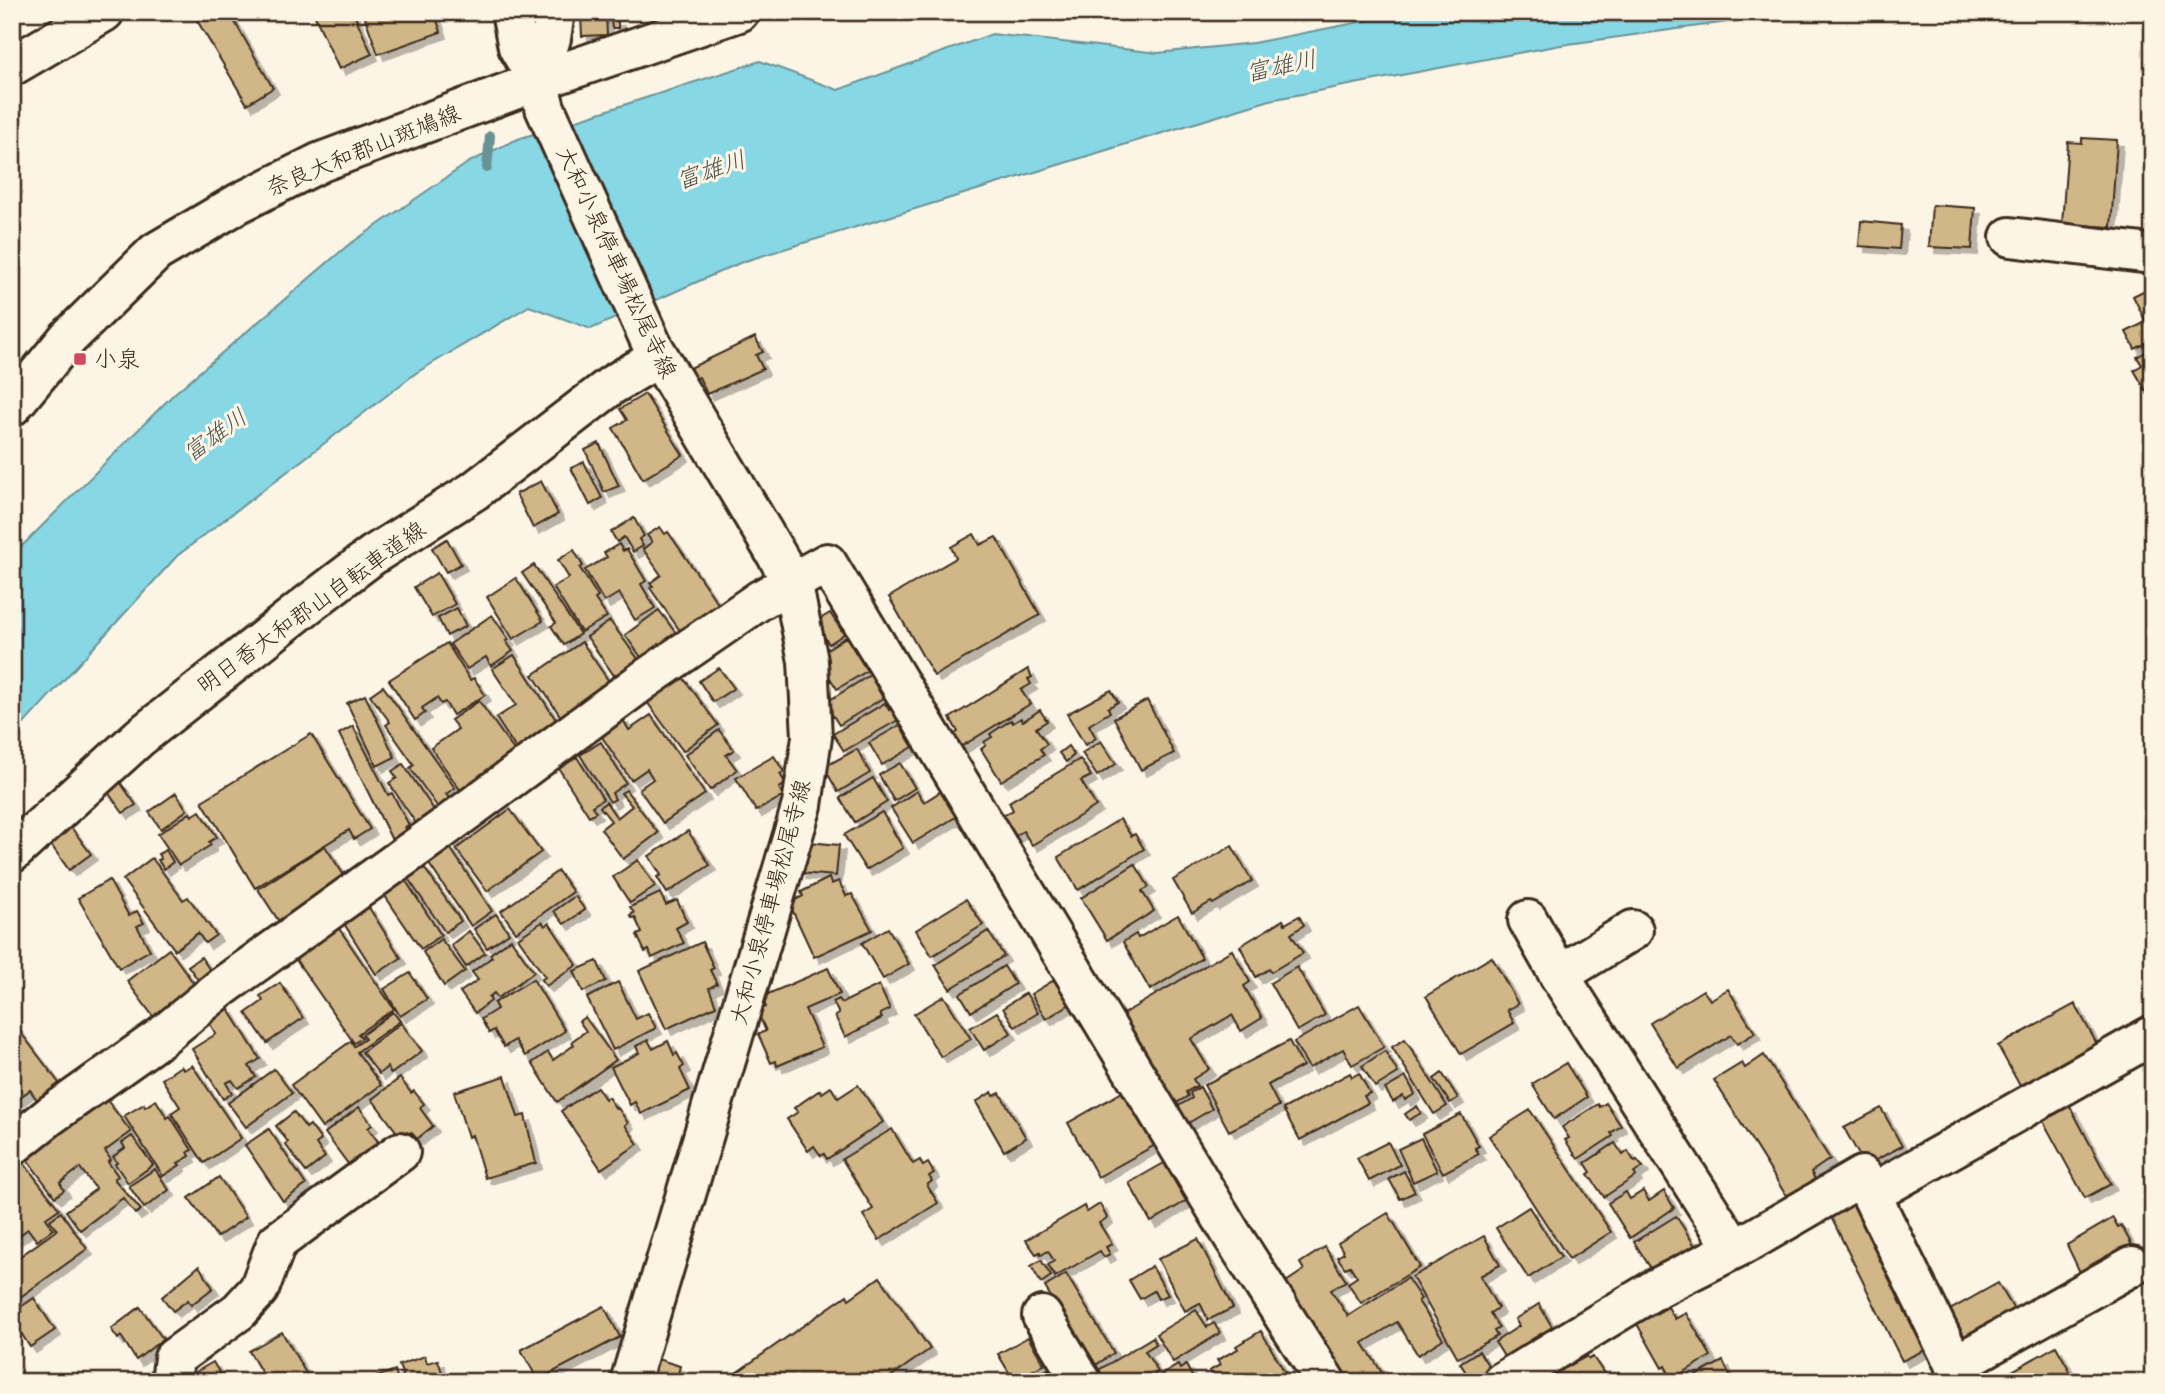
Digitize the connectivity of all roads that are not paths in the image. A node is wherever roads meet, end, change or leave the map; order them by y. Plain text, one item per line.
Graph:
1 (104, 12) edge
2 (511, 12) edge
3 (555, 12) edge
4 (739, 12) edge
5 (12, 66) edge
6 (542, 94) junction
7 (2010, 237) dead end
8 (2152, 254) edge
9 (655, 351) junction
10 (12, 406) edge
11 (792, 582) junction
12 (12, 853) edge
13 (1528, 920) dead end
14 (1633, 930) dead end
15 (1559, 975) junction
16 (2153, 1035) edge
17 (12, 1146) edge
18 (400, 1152) dead end
19 (1871, 1194) junction
20 (1733, 1247) junction
21 (2132, 1265) dead end
22 (1042, 1316) dead end
23 (1959, 1373) edge
24 (1512, 1379) edge
25 (171, 1382) edge
26 (630, 1382) edge
27 (1082, 1382) edge
28 (1326, 1382) edge

1 - 5 street
2 - 6 street, 大和小泉停車場松尾寺線
3 - 6 street
4 - 6 street, 奈良大和郡山斑鳩線
6 - 9 street, 大和小泉停車場松尾寺線
6 - 10 street, 奈良大和郡山斑鳩線
7 - 8 street
9 - 11 street, 大和小泉停車場松尾寺線
9 - 12 street, 明日香大和郡山自転車道線
11 - 17 street
11 - 26 street, 大和小泉停車場松尾寺線
11 - 28 street
13 - 15 street
14 - 15 street
15 - 20 street
16 - 19 street
18 - 25 street
19 - 20 street
19 - 23 street
20 - 24 street
21 - 23 street
22 - 27 street

